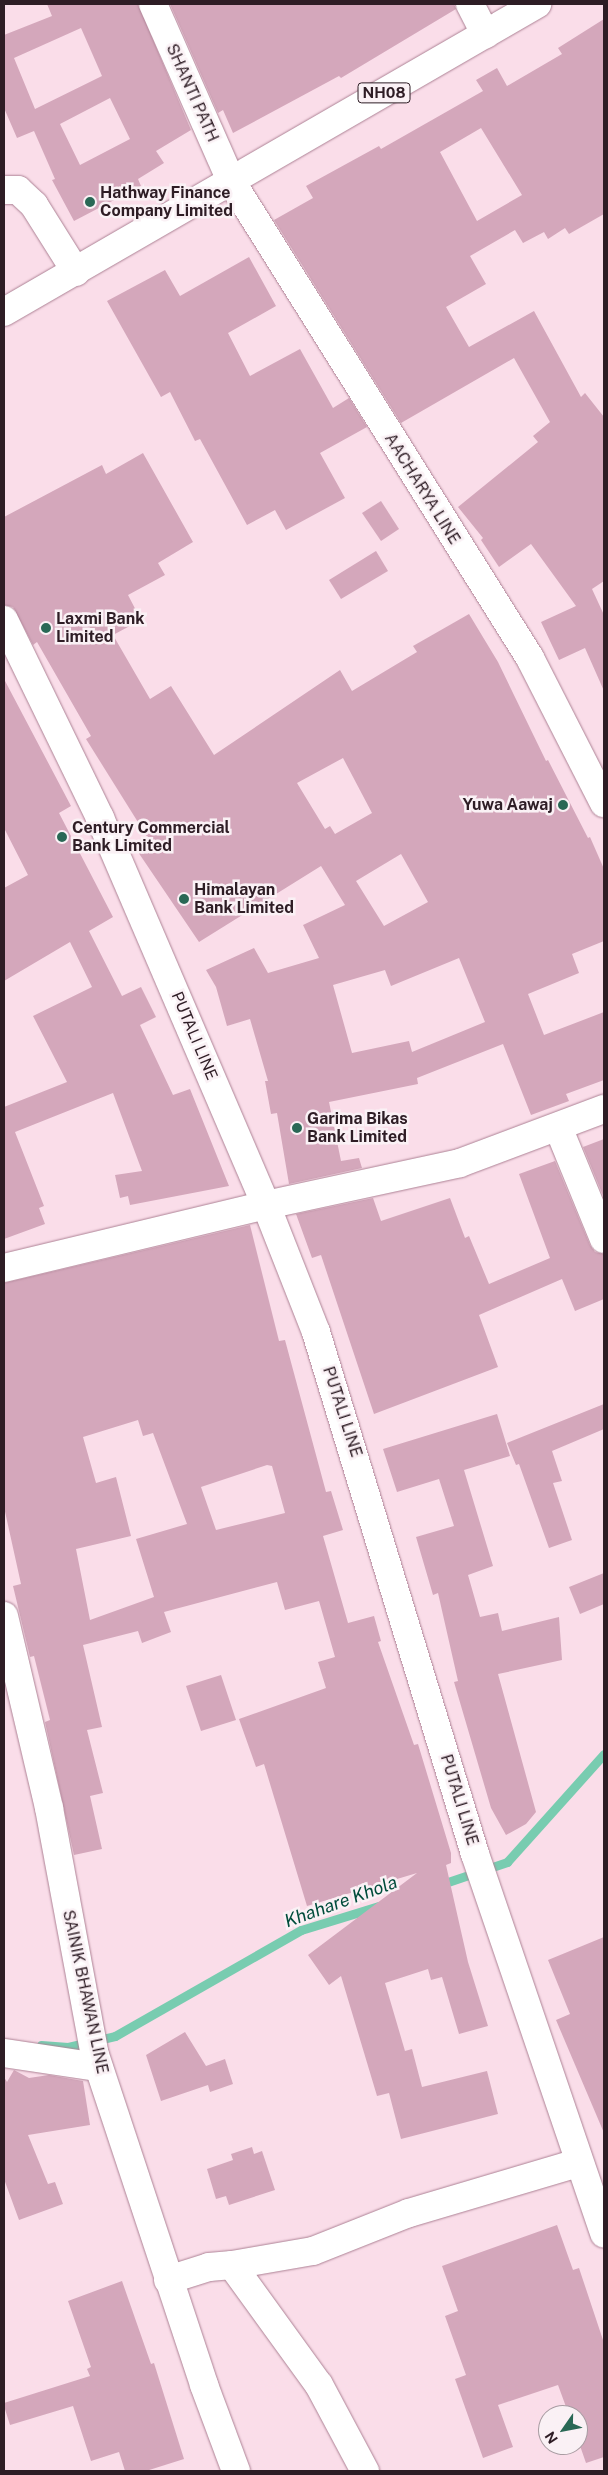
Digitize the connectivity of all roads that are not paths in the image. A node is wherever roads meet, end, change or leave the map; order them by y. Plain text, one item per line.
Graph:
1 (153, 4) edge
2 (470, 4) edge
3 (537, 4) edge
4 (485, 34) junction
5 (232, 181) junction
6 (4, 190) edge
7 (76, 272) junction
8 (4, 312) edge
9 (4, 620) edge
10 (604, 803) edge
11 (604, 1109) edge
12 (558, 1127) junction
13 (266, 1205) junction
14 (604, 1239) edge
15 (4, 1268) edge
16 (4, 1616) edge
17 (11, 1677) edge
18 (4, 2053) edge
19 (97, 2061) junction
20 (578, 2162) junction
21 (604, 2234) edge
22 (232, 2265) junction
23 (168, 2280) junction
24 (236, 2471) edge
25 (365, 2471) edge

1 - 5 street, SHANTI PATH
2 - 4 street
3 - 4 street, NH08
4 - 5 street, NH08
5 - 7 street, NH08
5 - 10 street, AACHARYA LINE
6 - 7 street
7 - 8 street, NH08
9 - 13 street, PUTALI LINE
11 - 12 street
12 - 13 street
12 - 14 street
13 - 15 street
13 - 20 street, PUTALI LINE
16 - 17 street, SAINIK BHAWAN LINE
17 - 19 street, SAINIK BHAWAN LINE
18 - 19 street
19 - 23 street, SAINIK BHAWAN LINE
20 - 21 street, PUTALI LINE
20 - 22 street
22 - 23 street
22 - 25 street
23 - 24 street, SAINIK BHAWAN LINE

